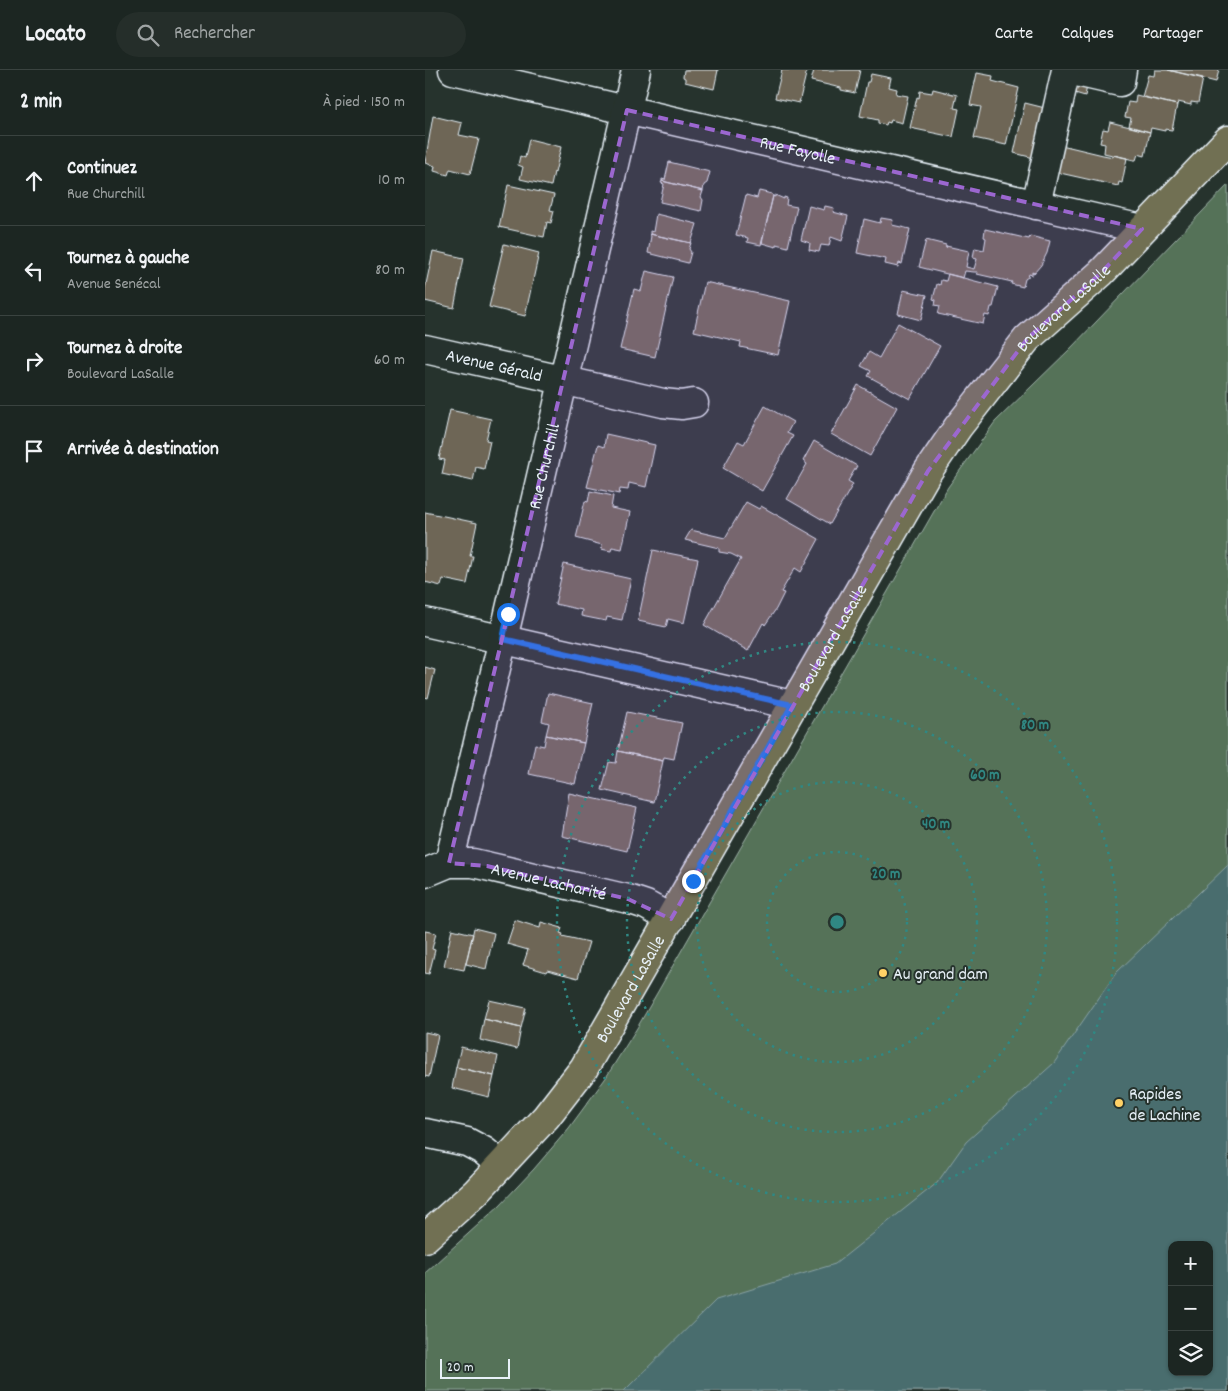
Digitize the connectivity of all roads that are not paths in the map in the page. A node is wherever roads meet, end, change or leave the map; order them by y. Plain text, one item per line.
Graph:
1 (453, 70) edge
2 (636, 70) edge
3 (1067, 70) edge
4 (1122, 70) edge
5 (627, 110) junction
6 (1228, 140) edge
7 (1035, 205) junction
8 (1142, 229) junction
9 (425, 349) edge
10 (563, 380) junction
11 (694, 402) dead end
12 (425, 622) edge
13 (503, 639) junction
14 (792, 705) junction
15 (437, 868) edge
16 (671, 918) junction
17 (425, 1133) edge
18 (501, 1165) junction
19 (425, 1238) edge

1 - 5 street, Rue Fayolle
2 - 5 street, Rue Churchill
3 - 4 street
3 - 7 street
5 - 7 street, Rue Fayolle
5 - 10 street, Rue Churchill
6 - 8 main road, Boulevard LaSalle
7 - 8 street, Rue Fayolle
8 - 14 main road, Boulevard LaSalle
9 - 10 street, Avenue Gérald
10 - 11 street, Avenue Gérald
10 - 13 street, Rue Churchill
12 - 13 street
13 - 14 street
13 - 15 street, Rue Churchill
14 - 16 main road, Boulevard LaSalle
15 - 16 street, Avenue Lacharité
16 - 18 main road, Boulevard LaSalle
17 - 18 street
18 - 19 main road, Boulevard LaSalle

